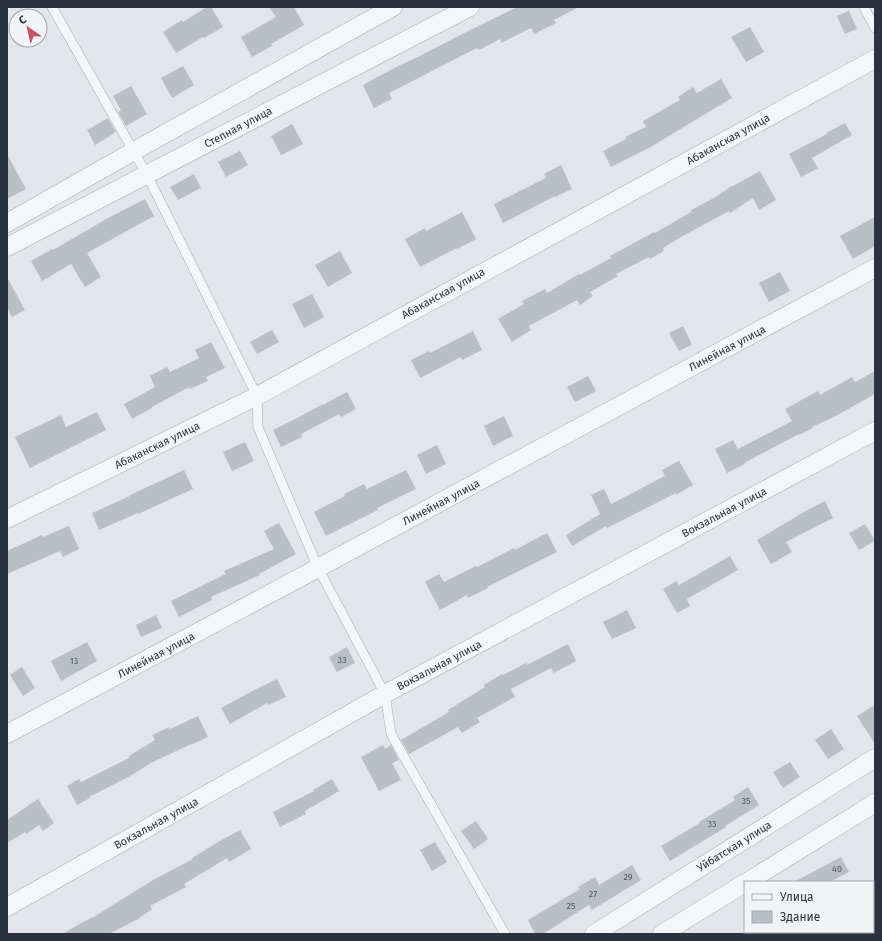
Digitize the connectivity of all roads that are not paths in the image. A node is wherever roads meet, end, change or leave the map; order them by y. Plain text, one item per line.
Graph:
1 (52, 7) edge
2 (393, 7) edge
3 (470, 7) edge
4 (864, 7) edge
5 (875, 28) edge
6 (875, 59) edge
7 (134, 151) junction
8 (147, 175) junction
9 (7, 223) edge
10 (7, 247) edge
11 (875, 268) edge
12 (257, 396) junction
13 (875, 431) edge
14 (7, 518) edge
15 (318, 568) junction
16 (385, 694) junction
17 (7, 734) edge
18 (875, 758) edge
19 (875, 804) edge
20 (749, 881) edge
21 (744, 884) edge
22 (7, 907) edge
23 (505, 934) edge
24 (594, 934) edge
25 (662, 934) edge

1 - 7 lane
2 - 7 street
3 - 8 street, Степная улица
4 - 5 lane
6 - 12 street, Абаканская улица
7 - 8 lane
7 - 9 street
8 - 10 street, Степная улица
8 - 12 lane
11 - 15 street, Линейная улица
12 - 14 street, Абаканская улица
12 - 15 lane
13 - 16 street, Вокзальная улица
15 - 16 lane
15 - 17 street, Линейная улица
16 - 22 street, Вокзальная улица
16 - 23 lane
18 - 24 street, Уйбатская улица
19 - 20 street
21 - 25 street

